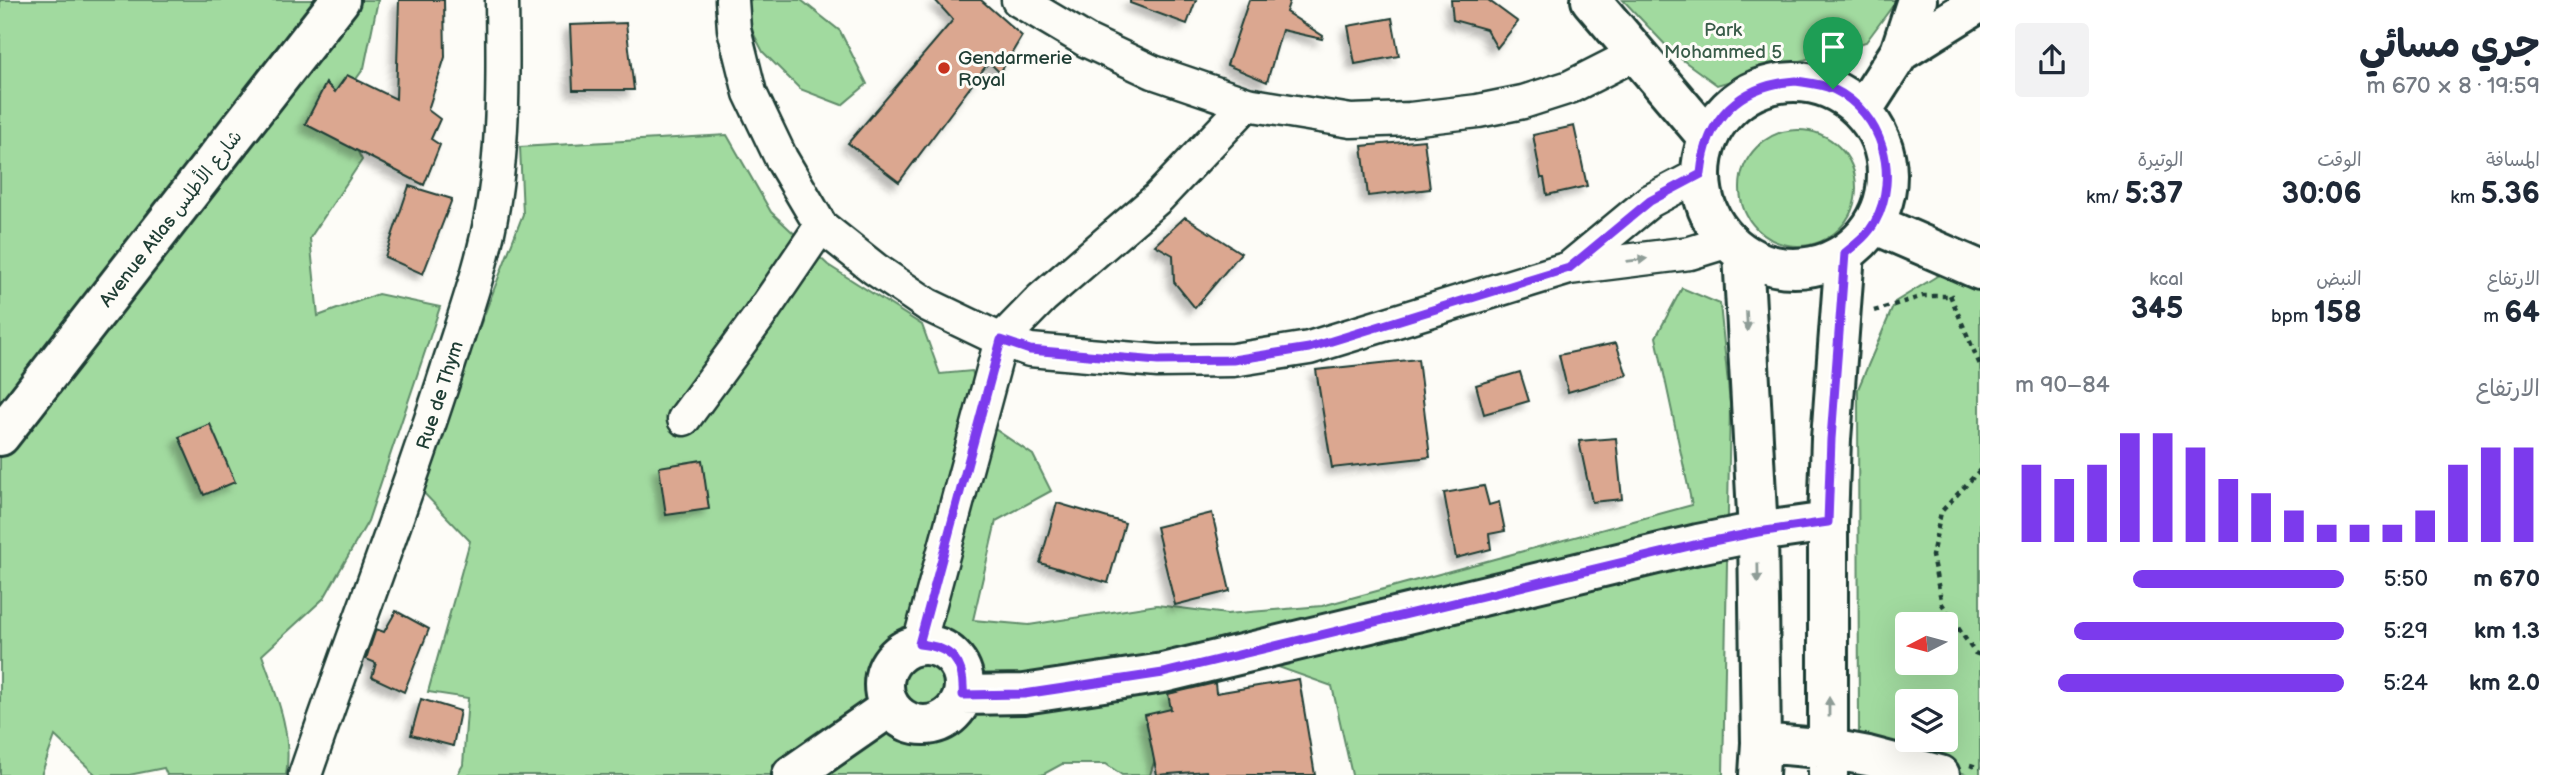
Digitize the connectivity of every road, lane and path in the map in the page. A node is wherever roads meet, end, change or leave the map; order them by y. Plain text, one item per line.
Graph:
1 (321, 0) edge
2 (340, 0) edge
3 (502, 0) edge
4 (732, 0) edge
5 (1018, 0) edge
6 (1591, 0) edge
7 (1917, 0) edge
8 (1980, 2) edge
9 (1899, 52) junction
10 (1637, 53) junction
11 (1247, 104) junction
12 (1862, 111) junction
13 (1705, 156) junction
14 (1874, 224) junction
15 (821, 226) junction
16 (1736, 247) junction
17 (1845, 253) junction
18 (1569, 268) junction
19 (1964, 282) edge
20 (1870, 322) dead end
21 (1001, 340) junction
22 (1980, 365) edge
23 (0, 408) edge
24 (684, 419) dead end
25 (0, 436) edge
26 (1980, 470) edge
27 (1828, 522) junction
28 (1758, 532) junction
29 (919, 644) junction
30 (1980, 655) edge
31 (963, 695) junction
32 (890, 707) junction
33 (1760, 759) edge
34 (1829, 762) edge
35 (1980, 768) edge
36 (1953, 770) edge
37 (305, 775) edge
38 (792, 775) edge

1 - 23 street, Avenue Atlas شارع الأطلس
2 - 25 street, Avenue Atlas شارع الأطلس
3 - 37 street, Rue de Thym
4 - 15 street
5 - 11 street
6 - 10 street
7 - 9 street
8 - 9 street
9 - 12 street
10 - 11 street
10 - 13 street
11 - 21 street
12 - 13 street
12 - 14 street
13 - 16 street
13 - 18 street
14 - 17 street
14 - 19 street
15 - 21 street
15 - 24 street
16 - 17 street
18 -> 16 street
16 -> 28 street
17 - 27 street
18 - 21 street
19 - 20 path
19 - 22 path
21 - 29 street
26 - 30 path
27 - 28 street
34 -> 27 street
28 - 31 street
28 -> 33 street
29 - 31 street
29 - 32 street
31 - 32 street
32 - 38 street
33 - 34 street
34 - 36 street
35 - 36 path

